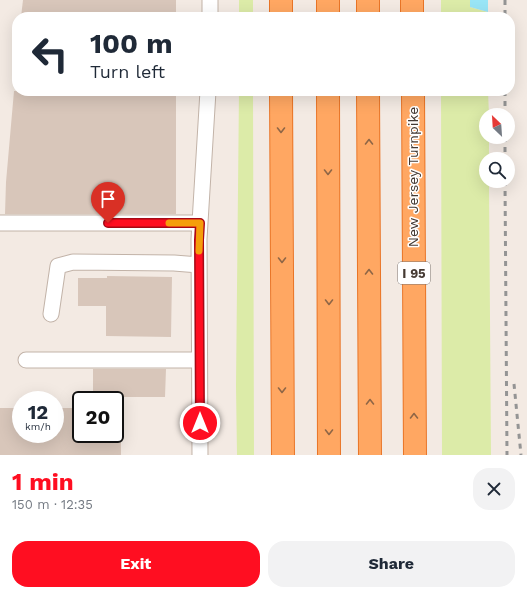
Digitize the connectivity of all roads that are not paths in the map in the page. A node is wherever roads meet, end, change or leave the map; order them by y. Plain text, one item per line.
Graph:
1 (210, 0) edge
2 (281, 0) edge
3 (328, 0) edge
4 (368, 0) edge
5 (412, 0) edge
6 (210, 12) edge
7 (281, 12) edge
8 (328, 12) edge
9 (368, 12) edge
10 (412, 12) edge
11 (208, 96) edge
12 (281, 96) edge
13 (328, 96) edge
14 (368, 96) edge
15 (413, 96) edge
16 (0, 223) edge
17 (200, 223) junction
18 (199, 265) junction
19 (51, 314) dead end
20 (26, 360) dead end
21 (199, 360) junction
22 (200, 455) edge
23 (282, 455) edge
24 (329, 455) edge
25 (370, 455) edge
26 (414, 455) edge

1 - 6 lane
2 - 7 highway
3 - 8 highway
4 - 9 highway
5 - 10 highway
11 - 17 lane
12 -> 23 highway
13 -> 24 highway
25 -> 14 highway
26 -> 15 highway, New Jersey Turnpike / I 95
16 - 17 lane
17 - 18 lane
18 - 19 lane
18 - 21 lane
20 - 21 lane
21 - 22 lane

